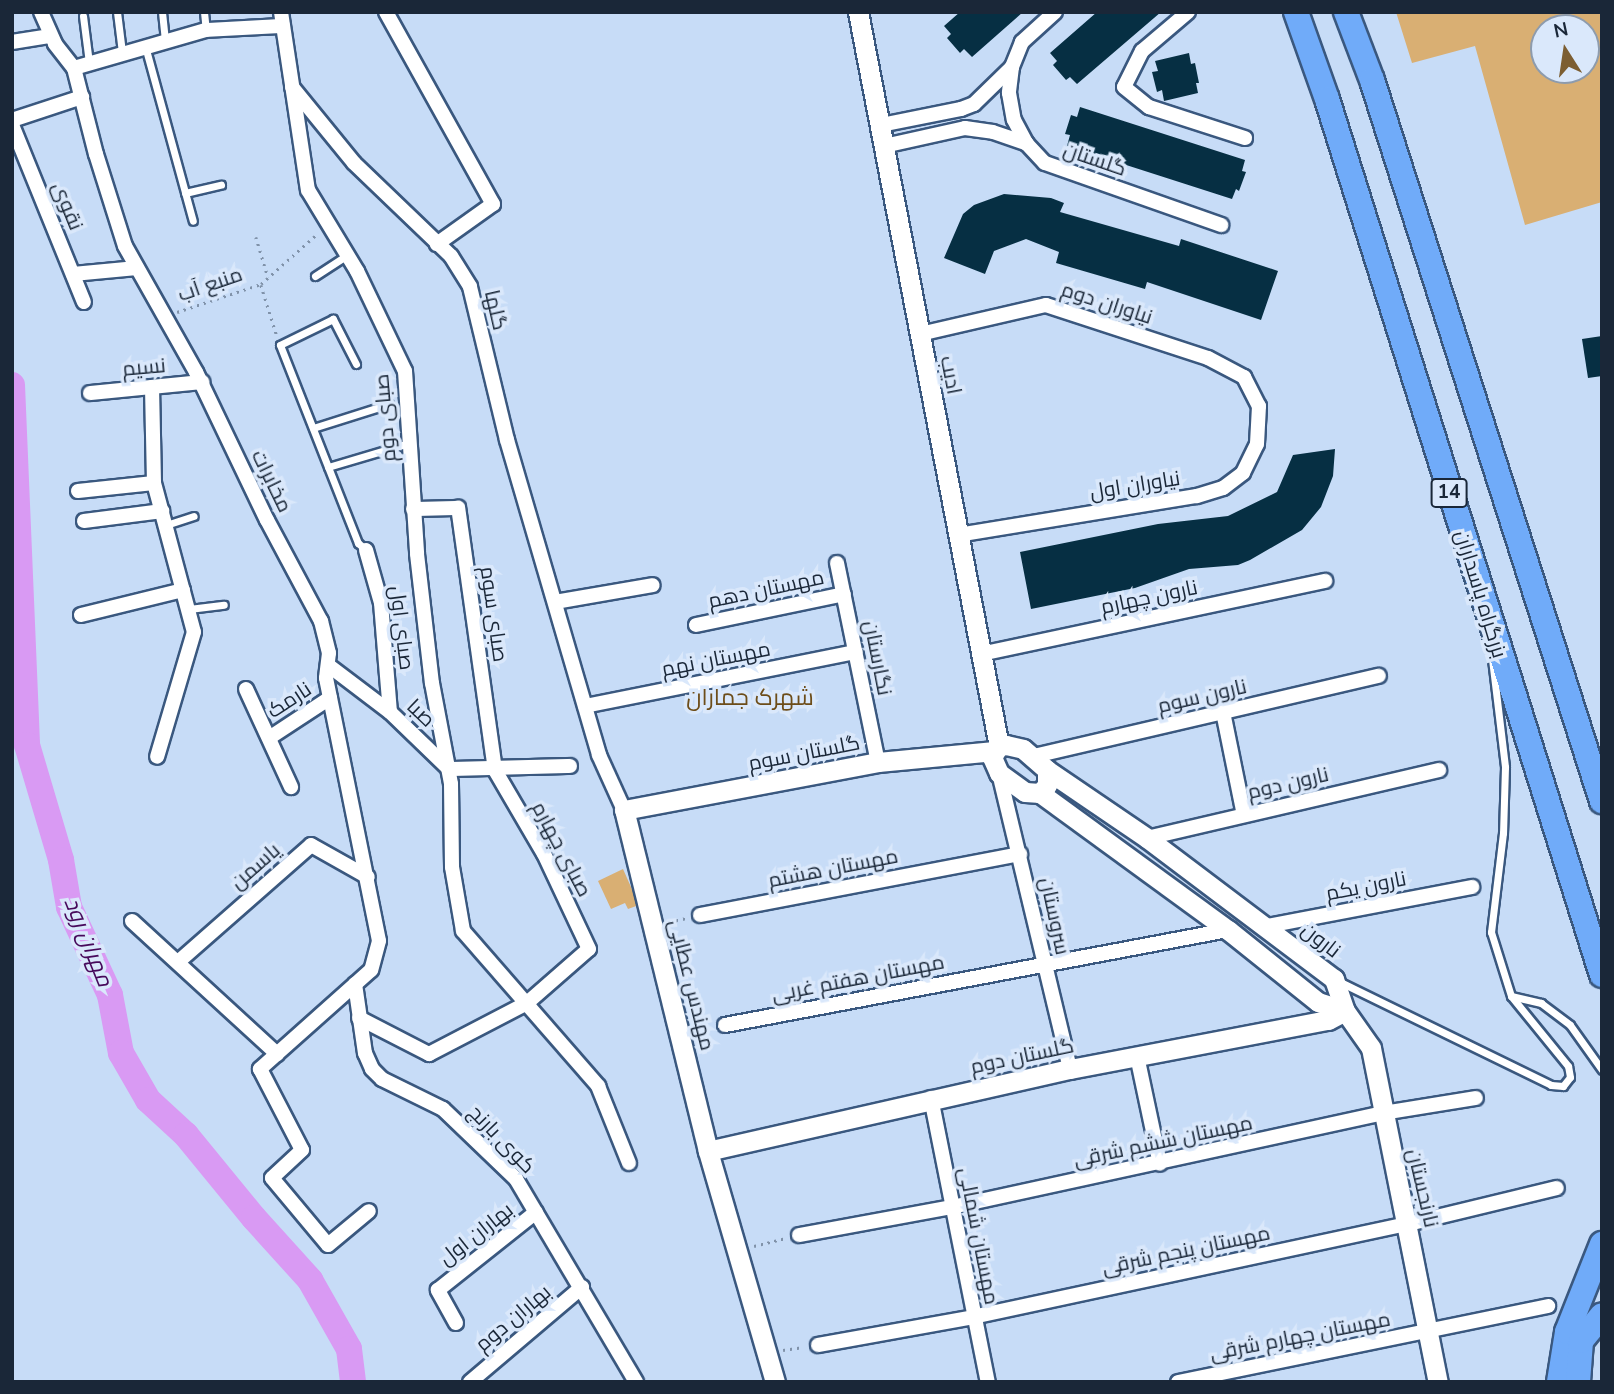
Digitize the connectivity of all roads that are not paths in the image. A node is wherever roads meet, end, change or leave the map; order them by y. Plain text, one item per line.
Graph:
1 (41, 12) edge
2 (117, 12) edge
3 (162, 12) edge
4 (204, 12) edge
5 (386, 12) edge
6 (858, 12) edge
7 (1055, 12) edge
8 (1188, 12) edge
9 (1296, 12) edge
10 (1346, 12) edge
11 (83, 16) dead end
12 (282, 19) edge
13 (206, 30) junction
14 (51, 36) junction
15 (165, 41) junction
16 (12, 43) edge
17 (145, 46) junction
18 (122, 52) junction
19 (81, 66) junction
20 (1012, 67) junction
21 (291, 86) junction
22 (82, 97) junction
23 (12, 122) edge
24 (881, 125) junction
25 (1245, 138) dead end
26 (1027, 144) junction
27 (884, 146) junction
28 (221, 185) dead end
29 (185, 193) junction
30 (193, 221) dead end
31 (1221, 225) dead end
32 (438, 244) junction
33 (348, 255) junction
34 (137, 268) junction
35 (73, 274) junction
36 (315, 275) dead end
37 (84, 302) dead end
38 (920, 334) junction
39 (356, 364) dead end
40 (202, 382) junction
41 (152, 387) junction
42 (90, 393) dead end
43 (389, 404) dead end
44 (1259, 406) joint
45 (313, 428) junction
46 (409, 443) junction
47 (328, 467) junction
48 (154, 483) junction
49 (78, 491) dead end
50 (413, 509) junction
51 (194, 516) dead end
52 (163, 518) junction
53 (85, 521) dead end
54 (959, 535) junction
55 (366, 550) joint
56 (837, 563) dead end
57 (1325, 581) dead end
58 (653, 584) dead end
59 (183, 590) junction
60 (844, 594) junction
61 (555, 603) junction
62 (225, 605) dead end
63 (188, 609) junction
64 (1486, 610) junction
65 (81, 615) dead end
66 (696, 625) dead end
67 (856, 653) junction
68 (981, 654) junction
69 (328, 665) junction
70 (1379, 676) dead end
71 (246, 689) dead end
72 (331, 698) junction
73 (585, 706) junction
74 (390, 712) junction
75 (1223, 712) junction
76 (269, 738) junction
77 (997, 748) junction
78 (157, 757) dead end
79 (878, 762) junction
80 (1040, 763) junction
81 (570, 766) dead end
82 (449, 769) junction
83 (495, 770) junction
84 (1439, 770) dead end
85 (999, 773) junction
86 (291, 787) dead end
87 (1040, 793) junction
88 (1602, 801) edge
89 (624, 810) junction
90 (1244, 815) junction
91 (1147, 838) junction
92 (1020, 854) junction
93 (368, 877) junction
94 (1472, 887) dead end
95 (700, 915) road end
96 (132, 921) dead end
97 (1266, 926) junction
98 (1228, 930) junction
99 (178, 962) junction
100 (1043, 963) junction
101 (1602, 975) edge
102 (1334, 979) junction
103 (355, 984) junction
104 (1511, 996) junction
105 (527, 1003) junction
106 (1345, 1011) junction
107 (359, 1018) junction
108 (726, 1025) road end
109 (277, 1054) junction
110 (1137, 1056) junction
111 (1070, 1069) junction
112 (1602, 1070) edge
113 (1476, 1097) dead end
114 (931, 1098) junction
115 (1383, 1114) junction
116 (708, 1151) junction
117 (629, 1163) dead end
118 (1160, 1164) junction
119 (1557, 1188) dead end
120 (953, 1207) junction
121 (369, 1210) dead end
122 (536, 1212) junction
123 (1408, 1224) junction
124 (799, 1235) road end
125 (1602, 1244) edge
126 (582, 1287) junction
127 (1548, 1306) dead end
128 (1602, 1315) edge
129 (973, 1317) junction
130 (456, 1323) dead end
131 (1429, 1331) junction
132 (818, 1345) road end
133 (470, 1382) edge
134 (636, 1382) edge
135 (775, 1382) edge
136 (988, 1382) edge
137 (1178, 1382) edge
138 (1438, 1382) edge
139 (1559, 1382) edge
140 (1578, 1382) edge

1 - 14 street, مخابرات
2 - 18 lane
3 - 15 lane
4 - 13 lane
5 - 32 street
6 - 24 street, ادیب
7 - 20 street, گلستان
8 - 25 street
9 - 64 highway, بزرگراه پاسداران / 14
10 - 88 highway, 14
11 - 19 lane
12 - 13 street
12 - 21 street, صبای دوم
13 - 15 street
14 - 16 street
14 - 19 street, مخابرات
15 - 17 street
17 - 18 street
17 - 29 lane
18 - 19 street
19 - 22 street, مخابرات
20 - 24 street
20 - 26 street, گلستان
21 - 32 street, گلها
21 - 33 street, صبای دوم
22 - 23 street
22 - 34 street, مخابرات
23 - 35 street, نقوی
24 - 27 street, ادیب
26 - 27 street
26 - 31 street, گلستان
27 - 38 street, ادیب
28 - 29 lane
29 - 30 lane
32 - 61 street, گلها
33 - 36 lane
33 - 46 street, صبای دوم
34 - 35 street
34 - 40 street, مخابرات
35 - 37 street, نقوی
38 - 44 street, نیاوران دوم
38 - 54 street, ادیب
39 - 45 lane
40 - 41 street, نسیم
40 - 69 street, مخابرات
41 - 42 street, نسیم
41 - 48 street
43 - 45 lane
44 - 54 street, نیاوران اول
45 - 47 lane
46 - 47 lane
46 - 50 street, صبای دوم
47 - 55 lane
48 - 49 street
48 - 52 street
50 - 82 street, صبای دوم
50 - 83 street, صبای سوم
51 - 52 lane
52 - 53 street
52 - 59 street
54 - 68 street, ادیب
55 - 74 street, صبای اول
56 - 60 street, نگارستان
57 - 68 street, نارون چهارم
58 - 61 street
59 - 63 street
59 - 65 street
60 - 66 street, مهستان دهم
60 - 67 street, نگارستان
61 - 73 street, مهندس عطایی
62 - 63 lane
63 - 78 street
64 - 101 highway, بزرگراه پاسداران / 14
64 - 104 lane
67 - 73 street, مهستان نهم
67 - 79 street, نگارستان
68 - 77 street, ادیب
69 - 72 street, مخابرات
69 - 74 street, صبا
70 - 75 street, نارون سوم
71 - 76 street
72 - 76 street, نارمک
72 - 93 street, مخابرات
73 - 89 street, مهندس عطایی
74 - 82 street, صبا
75 - 80 street, نارون سوم
75 - 90 street
76 - 86 street
77 - 79 street, گلستان سوم
77 - 80 street, نارون
77 - 85 street, ادیب
79 - 89 street, گلستان سوم
80 - 87 street
80 - 91 street, نارون
81 - 83 street
82 - 83 street
82 - 105 street, صبای دوم
83 - 105 street, صبای چهارم
84 - 90 street, نارون دوم
85 - 87 street
85 - 92 street, سروستان
87 - 98 street
89 - 116 street, مهندس عطایی
90 - 91 street, نارون دوم
91 - 97 street, نارون
92 - 95 street, مهستان هشتم
92 - 100 street, سروستان
93 - 99 street, یاسمن
93 - 103 street, مخابرات
94 - 97 street, نارون یکم
96 - 99 street
97 - 102 street, نارون
98 - 100 street, مهستان هفتم غربی
98 - 106 street
99 - 109 street
100 - 108 street, مهستان هفتم غربی
100 - 111 street, سروستان
102 - 104 lane
102 - 106 street, نارون
103 - 107 street, کوی بارنج
103 - 109 street, مخابرات
104 - 112 lane
105 - 107 street
105 - 117 street, صبای دوم
106 - 110 street, گلستان دوم
106 - 115 street, نارنجستان
107 - 122 street, کوی بارنج
109 - 121 street
110 - 111 street, گلستان دوم
110 - 118 street
111 - 114 street, گلستان دوم
113 - 115 street, مهستان ششم شرقی
114 - 116 street, گلستان دوم
114 - 120 street, مهستان شمالی
115 - 118 street, مهستان ششم شرقی
115 - 123 street, نارنجستان
116 - 135 street, مهندس عطایی
118 - 120 street, مهستان ششم شرقی
119 - 123 street, مهستان پنجم شرقی
120 - 124 street, مهستان ششم شرقی
120 - 129 street, مهستان شمالی
122 - 126 street, کوی بارنج
122 - 130 street, بهاران اول
123 - 129 street, مهستان پنجم شرقی
123 - 131 street, نارنجستان
125 - 139 highway
126 - 133 street, بهاران دوم
126 - 134 street, کوی بارنج
127 - 131 street, مهستان چهارم شرقی
128 - 140 highway
129 - 132 street, مهستان پنجم شرقی
129 - 136 street, مهستان شمالی
131 - 137 street, مهستان چهارم شرقی
131 - 138 street, نارنجستان

